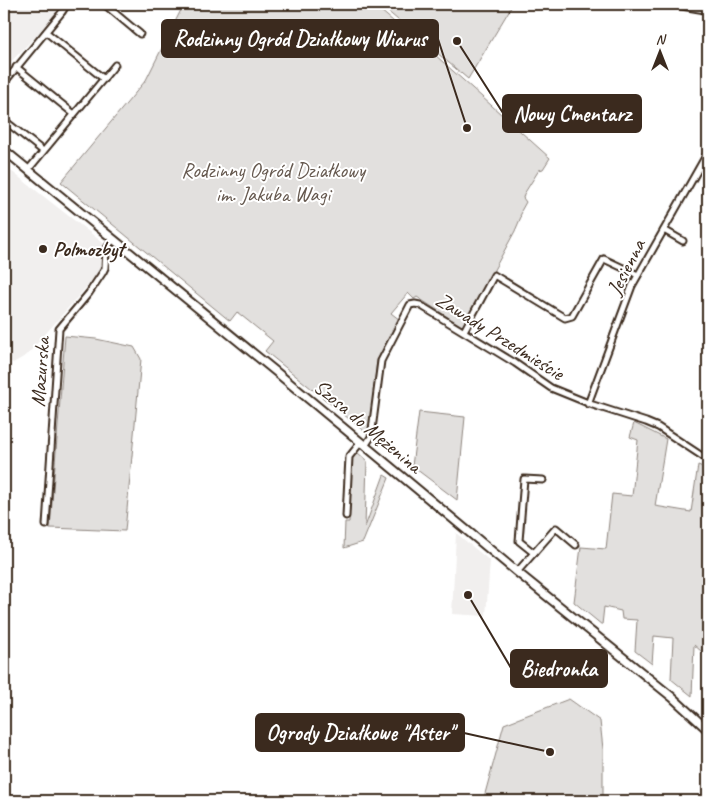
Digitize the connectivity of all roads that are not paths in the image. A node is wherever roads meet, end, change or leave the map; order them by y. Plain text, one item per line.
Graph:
1 (67, 4) edge
2 (104, 4) edge
3 (673, 4) edge
4 (708, 10) edge
5 (46, 32) junction
6 (140, 34) dead end
7 (115, 65) dead end
8 (16, 67) junction
9 (104, 79) junction
10 (4, 82) edge
11 (74, 114) junction
12 (4, 120) edge
13 (4, 150) edge
14 (43, 151) junction
15 (708, 152) edge
16 (28, 170) junction
17 (664, 230) junction
18 (113, 239) junction
19 (683, 241) dead end
20 (638, 275) junction
21 (464, 331) junction
22 (588, 404) junction
23 (363, 444) junction
24 (708, 460) edge
25 (543, 480) dead end
26 (346, 516) dead end
27 (46, 525) dead end
28 (576, 545) dead end
29 (534, 553) junction
30 (518, 572) junction
31 (708, 730) edge
32 (708, 800) edge
33 (693, 801) edge

1 - 5 street
2 - 6 street
3 - 4 street
5 - 8 street
5 - 9 street
7 - 9 street
8 - 10 street
8 - 11 street
9 - 11 street
11 - 14 street
12 - 14 street
13 - 16 main road, Szosa do Mężenina
14 - 16 street
15 - 17 street, Jesienna
16 - 18 main road, Szosa do Mężenina
17 - 19 street
17 - 20 street, Jesienna
18 - 23 main road, Szosa do Mężenina
18 - 27 street, Mazurska
20 - 21 street
20 - 22 street, Jesienna
21 - 22 street, Zawady Przedmieście
21 - 23 street, Zawady Przedmieście
22 - 24 street, Zawady Przedmieście
23 - 26 street
23 - 30 main road, Szosa do Mężenina
25 - 29 street
28 - 29 street
29 - 30 street
30 - 31 main road, Szosa do Mężenina
32 - 33 street

